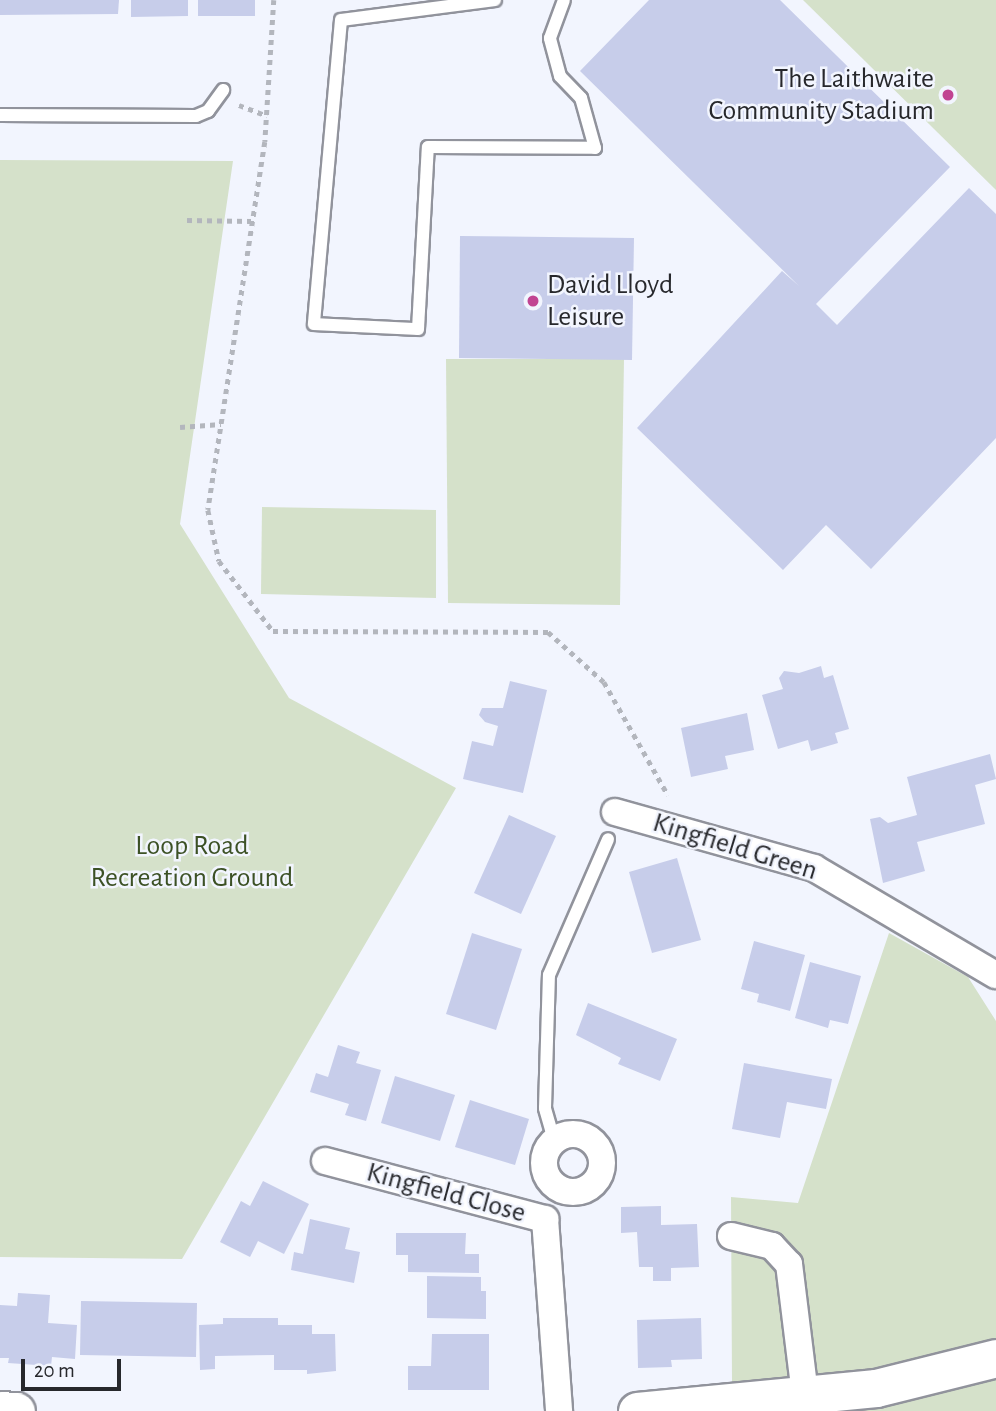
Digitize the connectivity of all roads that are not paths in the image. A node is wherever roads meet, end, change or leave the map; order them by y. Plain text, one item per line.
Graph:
1 (495, 0) edge
2 (564, 0) edge
3 (223, 90) dead end
4 (0, 115) edge
5 (615, 812) dead end
6 (608, 839) dead end
7 (996, 975) edge
8 (554, 1140) junction
9 (325, 1161) dead end
10 (556, 1187) junction
11 (545, 1220) junction
12 (731, 1236) dead end
13 (996, 1358) edge
14 (805, 1395) junction
15 (0, 1410) edge
16 (16, 1411) edge
17 (559, 1411) edge
18 (637, 1411) edge

1 - 2 lane
3 - 4 lane
5 - 7 street, Kingfield Green
6 - 8 lane
8 - 10 street, Kingfield Close
8 - 10 street, Kingfield Close
9 - 11 street, Kingfield Close
10 - 11 street
11 - 17 street, Kingfield Close
12 - 14 street
13 - 14 main road
14 - 18 main road
15 - 16 main road

